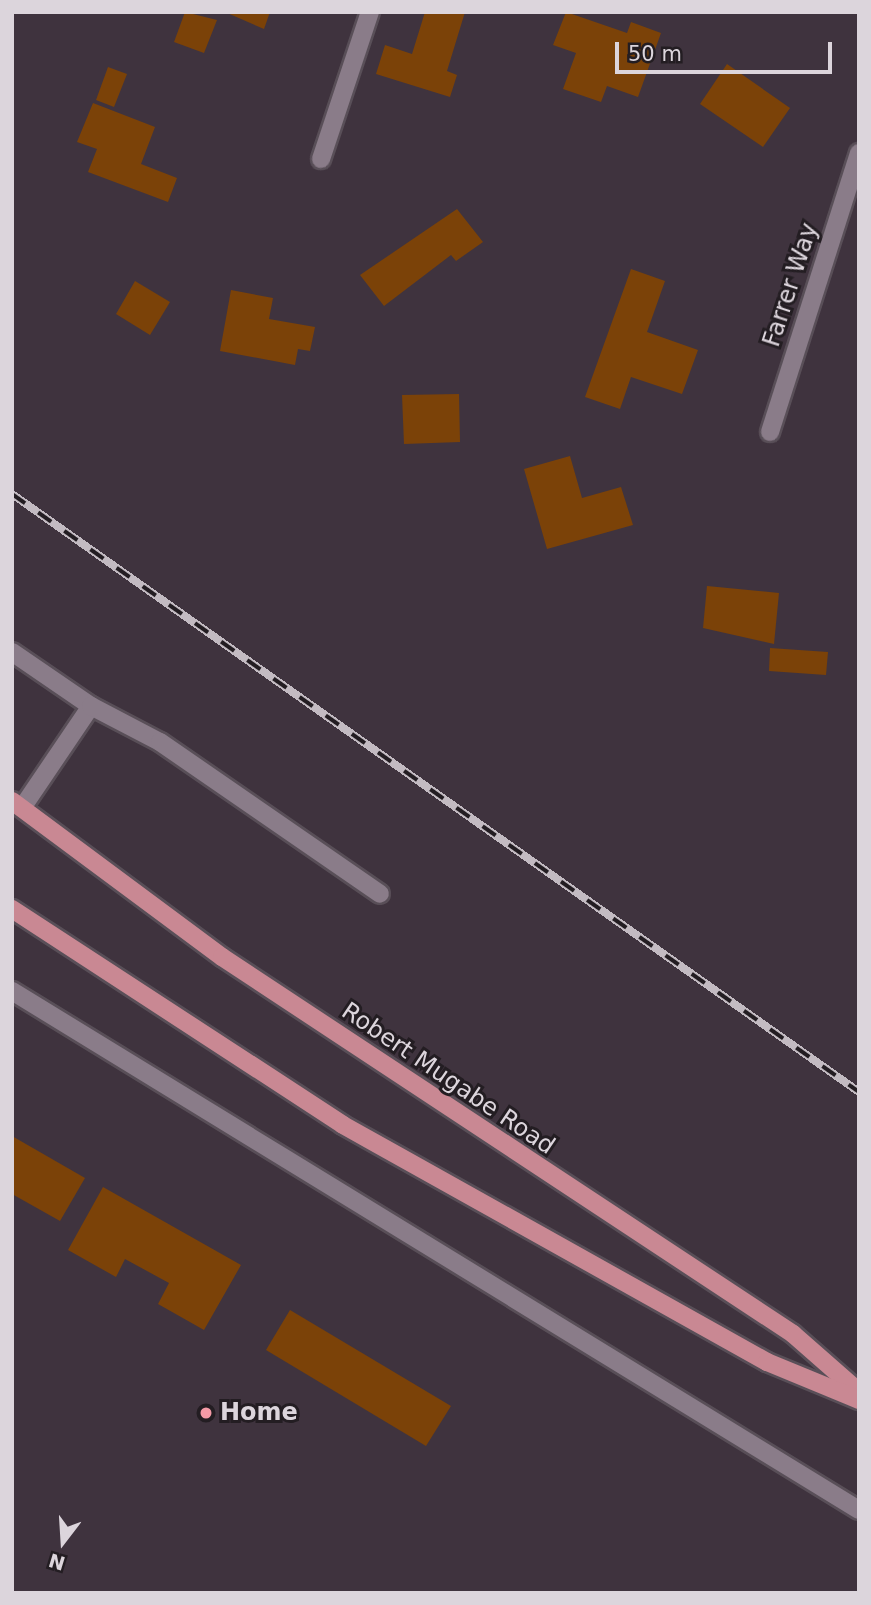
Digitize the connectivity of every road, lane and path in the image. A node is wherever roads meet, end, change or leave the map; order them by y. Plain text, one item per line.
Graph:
1 (370, 12) edge
2 (859, 153) edge
3 (321, 159) dead end
4 (770, 432) dead end
5 (12, 652) edge
6 (91, 706) junction
7 (17, 805) edge
8 (380, 894) dead end
9 (12, 909) edge
10 (12, 991) edge
11 (859, 1392) edge
12 (859, 1400) edge
13 (859, 1510) edge

1 - 3 street
2 - 4 street, Farrer Way
5 - 6 street
6 - 7 street
6 - 8 street
7 - 11 main road, Robert Mugabe Road
9 - 12 main road
10 - 13 street

